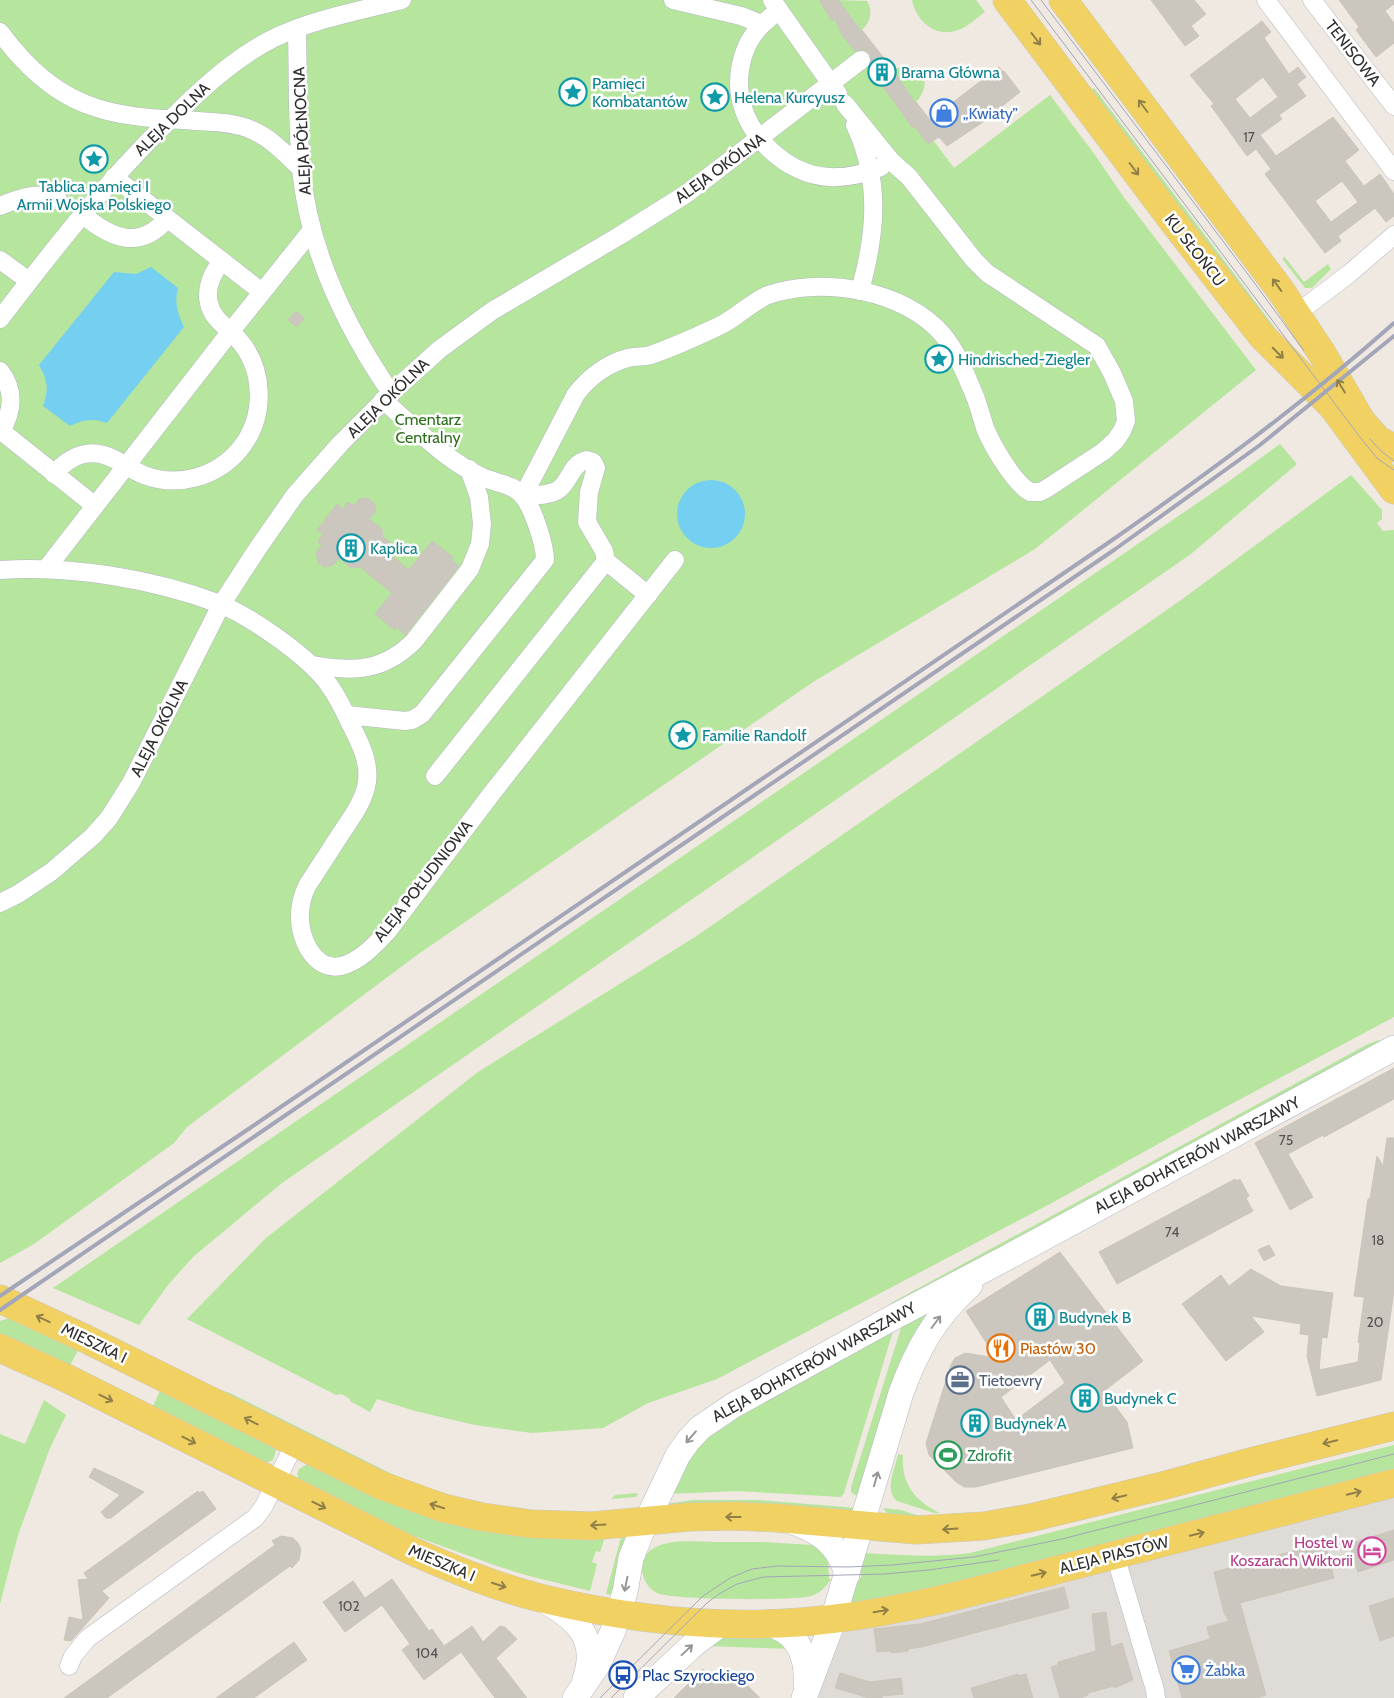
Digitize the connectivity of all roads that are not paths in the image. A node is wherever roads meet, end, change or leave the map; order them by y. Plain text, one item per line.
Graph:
1 (402, 0) edge
2 (673, 0) edge
3 (1008, 0) edge
4 (1063, 0) edge
5 (1266, 0) edge
6 (1312, 0) edge
7 (775, 5) edge
8 (762, 24) junction
9 (297, 29) junction
10 (0, 32) edge
11 (861, 60) dead end
12 (831, 84) junction
13 (845, 104) junction
14 (1394, 106) edge
15 (170, 120) junction
16 (760, 138) junction
17 (892, 161) junction
18 (301, 169) junction
19 (871, 171) junction
20 (1394, 171) edge
21 (114, 177) junction
22 (0, 206) edge
23 (73, 211) junction
24 (167, 219) junction
25 (312, 230) junction
26 (1394, 235) edge
27 (0, 260) edge
28 (222, 261) junction
29 (29, 282) junction
30 (860, 290) junction
31 (262, 292) junction
32 (1296, 314) junction
33 (0, 319) edge
34 (231, 332) junction
35 (0, 371) edge
36 (387, 396) junction
37 (0, 431) edge
38 (1394, 448) edge
39 (125, 465) junction
40 (469, 469) junction
41 (54, 474) junction
42 (1394, 490) edge
43 (523, 496) junction
44 (94, 505) junction
45 (675, 560) dead end
46 (606, 562) junction
47 (46, 569) junction
48 (0, 570) edge
49 (648, 595) junction
50 (221, 605) junction
51 (312, 666) junction
52 (347, 715) junction
53 (435, 776) dead end
54 (0, 904) edge
55 (1394, 1048) edge
56 (999, 1262) junction
57 (0, 1298) edge
58 (0, 1348) edge
59 (1394, 1426) edge
60 (295, 1443) junction
61 (1394, 1483) edge
62 (275, 1484) junction
63 (777, 1518) junction
64 (646, 1521) junction
65 (862, 1526) junction
66 (1115, 1555) junction
67 (847, 1575) junction
68 (539, 1598) junction
69 (619, 1614) junction
70 (833, 1619) junction
71 (721, 1624) junction
72 (768, 1624) junction
73 (69, 1666) dead end
74 (805, 1694) edge
75 (577, 1696) edge
76 (636, 1698) edge
77 (1156, 1698) edge

1 - 9 street, ALEJA DOLNA
2 - 8 street
3 -> 42 main road, KU SŁOŃCU
32 -> 4 main road
5 - 20 street
6 - 14 street, TENISOWA
7 - 8 street
7 - 12 street
8 - 16 street
9 - 15 street, ALEJA DOLNA
9 - 18 street, ALEJA PÓŁNOCNA
10 - 15 street
11 - 12 street, ALEJA OKÓLNA
12 - 13 street
12 - 16 street, ALEJA OKÓLNA
13 - 17 street
13 - 19 street
15 - 18 street
15 - 21 street, ALEJA DOLNA
16 - 19 street
16 - 36 street, ALEJA OKÓLNA
17 - 19 street
17 - 30 street
18 - 25 street, ALEJA PÓŁNOCNA
19 - 30 street
21 - 23 street, ALEJA DOLNA
21 - 24 street
22 - 23 street
23 - 24 street
23 - 29 street, ALEJA DOLNA
24 - 28 street
25 - 31 street
25 - 36 street, ALEJA PÓŁNOCNA
26 - 32 street
27 - 29 street
28 - 31 street
28 - 34 street
29 - 33 street, ALEJA DOLNA
30 - 43 street
31 - 34 street
38 -> 32 main road
34 - 39 street
34 - 39 street
35 - 37 street
36 - 40 street, ALEJA PÓŁNOCNA
36 - 50 street, ALEJA OKÓLNA
37 - 41 street
39 - 41 street
39 - 44 street
40 - 43 street, ALEJA PÓŁNOCNA
40 - 51 street
41 - 44 street
43 - 46 street
43 - 52 street
44 - 47 street
45 - 49 street
46 - 49 street
46 - 53 street
47 - 48 street, ALEJA POŁUDNIOWA
47 - 50 street, ALEJA POŁUDNIOWA
49 - 52 street, ALEJA POŁUDNIOWA
50 - 51 street, ALEJA POŁUDNIOWA
50 - 54 street, ALEJA OKÓLNA
51 - 52 street, ALEJA POŁUDNIOWA
55 - 56 street, ALEJA BOHATERÓW WARSZAWY
56 -> 64 street, ALEJA BOHATERÓW WARSZAWY
65 -> 56 street, ALEJA BOHATERÓW WARSZAWY
60 -> 57 main road, MIESZKA I
58 -> 62 main road, MIESZKA I
59 -> 65 main road
60 - 62 street
64 -> 60 main road, MIESZKA I
66 -> 61 main road, ALEJA PIASTÓW
62 -> 68 main road, MIESZKA I
62 - 73 street
63 -> 64 main road, MIESZKA I
63 - 65 main road, MIESZKA I
63 - 67 street
64 -> 69 street, ALEJA BOHATERÓW WARSZAWY
65 - 67 street, ALEJA BOHATERÓW WARSZAWY
70 -> 66 main road, ALEJA PIASTÓW
66 - 77 street
67 - 70 street, ALEJA BOHATERÓW WARSZAWY
68 - 69 main road, MIESZKA I
68 - 75 street
69 - 71 main road, MIESZKA I
69 - 75 street, ALEJA BOHATERÓW WARSZAWY
70 - 72 main road, ALEJA PIASTÓW
70 - 74 street, ALEJA BOHATERÓW WARSZAWY
71 - 72 main road, ALEJA PIASTÓW
76 -> 71 street
72 - 74 street

